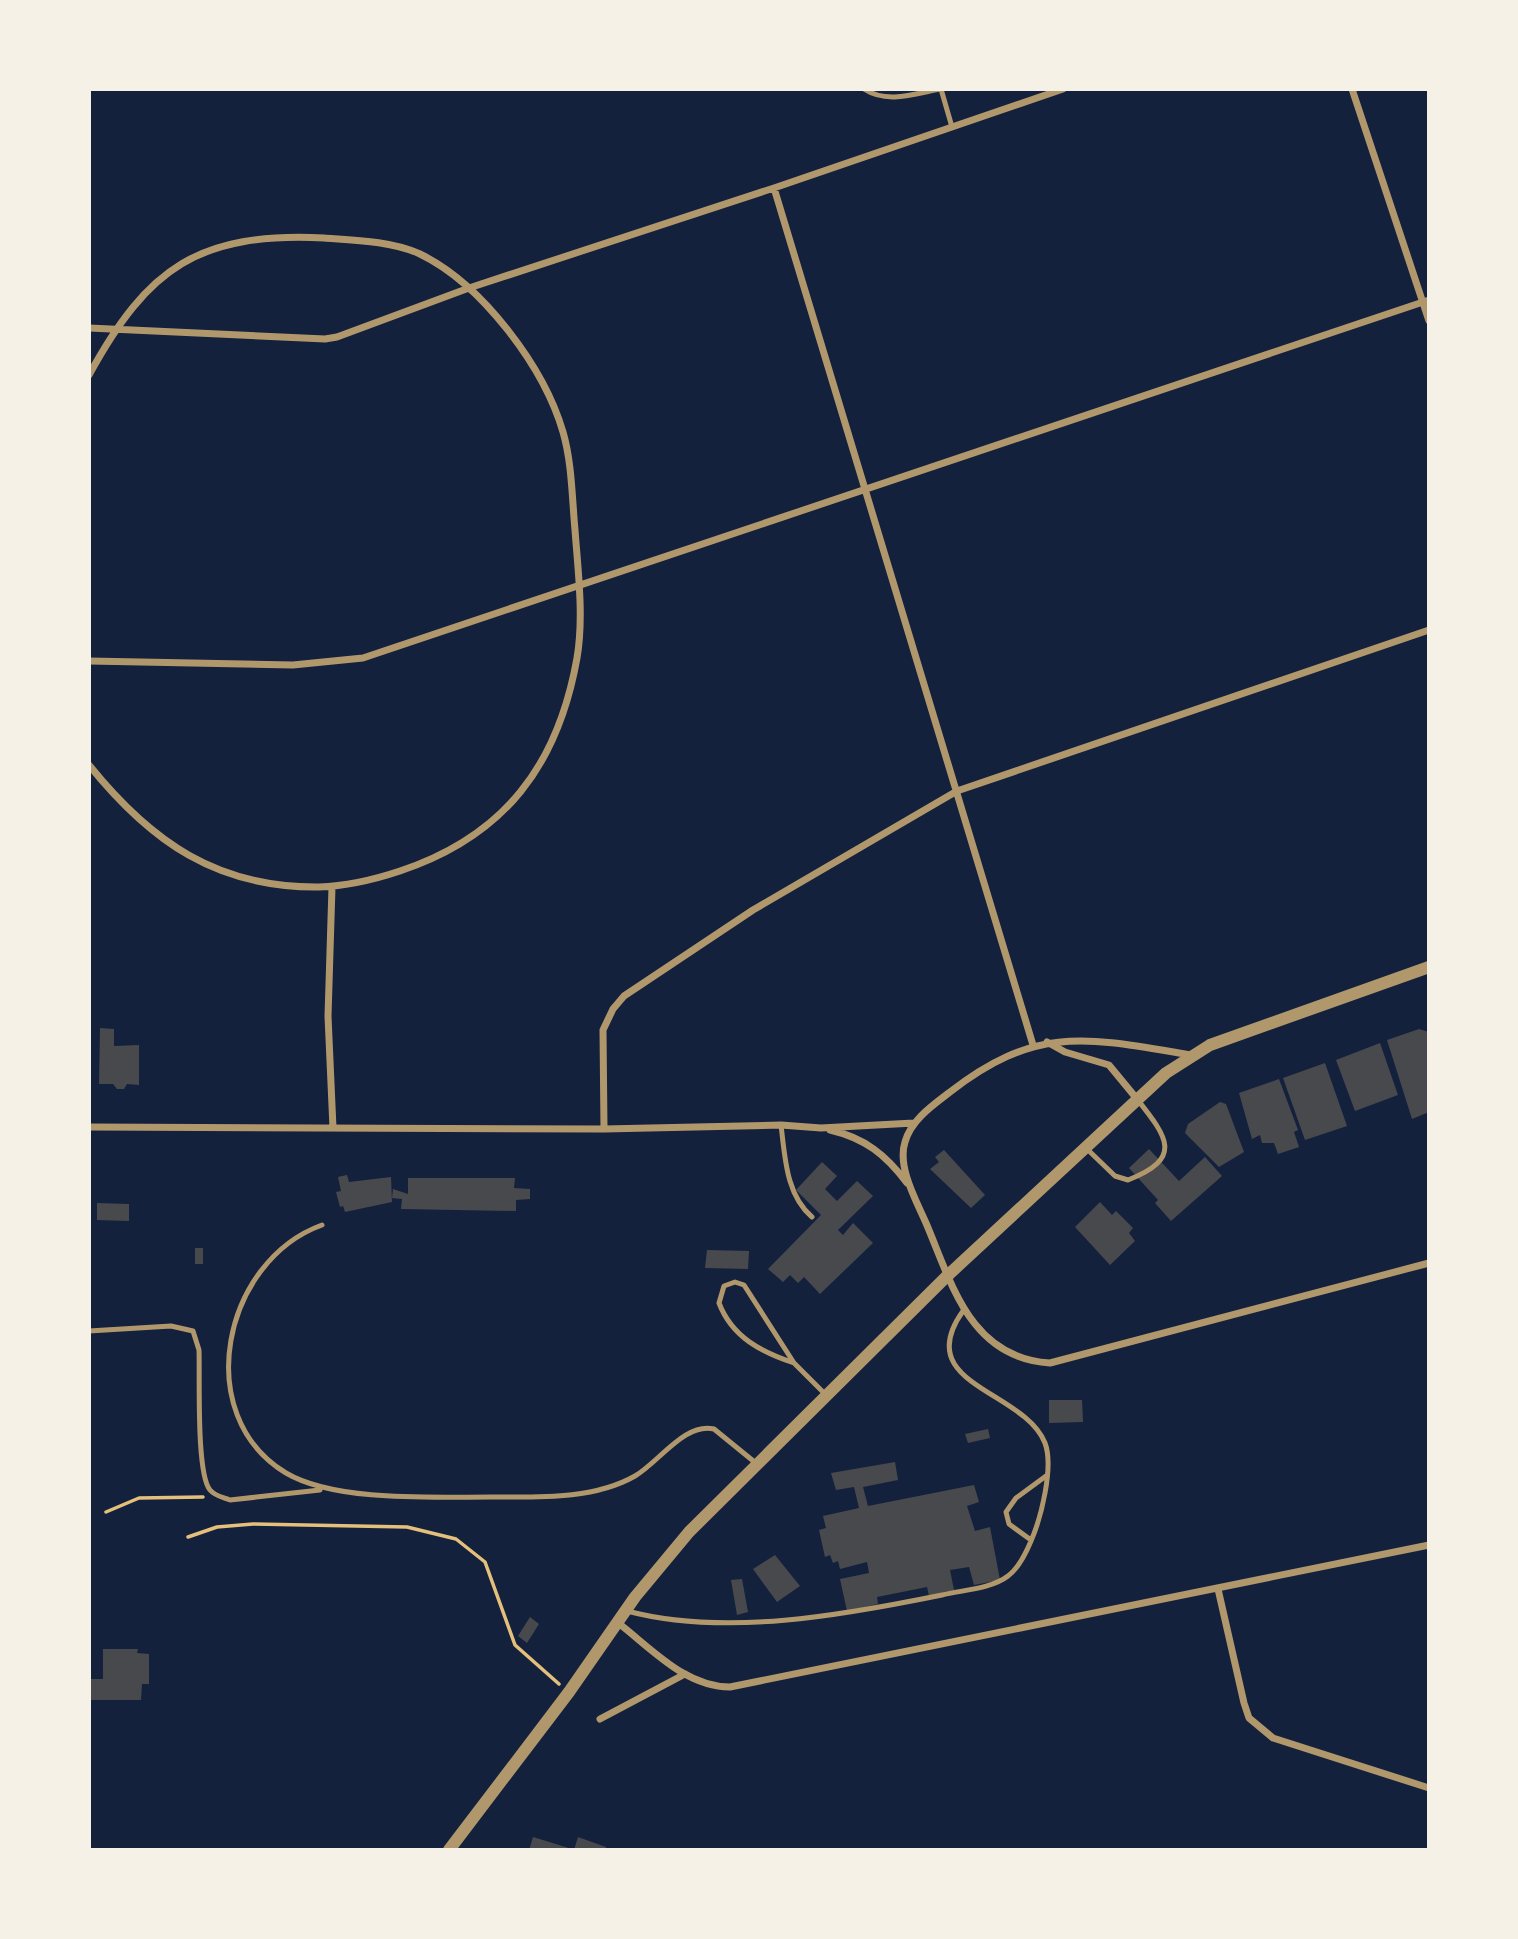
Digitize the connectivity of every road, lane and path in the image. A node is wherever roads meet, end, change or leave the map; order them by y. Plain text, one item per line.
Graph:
1 (864, 89) edge
2 (940, 89) edge
3 (1063, 89) edge
4 (1352, 89) edge
5 (952, 127) junction
6 (774, 188) junction
7 (468, 288) junction
8 (1425, 301) edge
9 (1429, 321) edge
10 (89, 328) edge
11 (114, 330) junction
12 (89, 375) edge
13 (866, 489) junction
14 (579, 584) junction
15 (1429, 631) edge
16 (89, 661) edge
17 (89, 765) edge
18 (957, 791) junction
19 (332, 887) junction
20 (1429, 967) edge
21 (1047, 1042) junction
22 (1034, 1045) junction
23 (1191, 1055) junction
24 (1137, 1100) junction
25 (914, 1123) junction
26 (781, 1125) junction
27 (89, 1127) edge
28 (333, 1128) junction
29 (821, 1128) junction
30 (604, 1129) junction
31 (1085, 1147) junction
32 (910, 1186) junction
33 (813, 1217) dead end
34 (322, 1225) dead end
35 (1429, 1263) edge
36 (946, 1276) junction
37 (963, 1311) junction
38 (89, 1331) edge
39 (794, 1363) junction
40 (826, 1395) junction
41 (757, 1464) junction
42 (1046, 1476) junction
43 (323, 1489) junction
44 (230, 1500) junction
45 (106, 1512) dead end
46 (188, 1537) dead end
47 (1031, 1540) junction
48 (1429, 1545) edge
49 (1218, 1589) junction
50 (625, 1610) junction
51 (617, 1622) junction
52 (685, 1674) junction
53 (569, 1692) junction
54 (600, 1719) dead end
55 (1429, 1788) edge
56 (449, 1850) edge

1 - 2 lane
2 - 5 lane
3 - 5 street
4 - 8 street
5 - 6 street
6 - 7 street
6 - 13 street
7 - 11 street
7 - 11 street
7 - 14 street
8 - 9 street
8 - 13 street
10 - 11 street
11 - 12 street
13 - 14 street
13 - 18 street
14 - 16 street
14 - 19 street
15 - 18 street
17 - 19 street
18 - 22 street
18 - 30 street
19 - 28 street
20 - 23 street
21 - 22 street
21 - 23 street
21 - 24 street
22 - 25 street
23 - 24 street
24 - 31 street
24 - 31 lane
25 - 29 street
25 - 32 street
26 - 29 street
26 - 30 street
26 - 33 lane
27 - 28 street
28 - 30 street
29 - 32 street
31 - 36 street
32 - 36 street
34 - 43 lane
35 - 37 street
36 - 37 street
36 - 40 street
37 - 42 lane
38 - 44 lane
39 - 39 lane
39 - 40 lane
40 - 41 street
41 - 43 lane
41 - 50 street
42 - 47 lane
42 - 47 lane
43 - 44 lane
44 - 45 path
46 - 53 path
47 - 50 lane
48 - 49 street
49 - 52 street
49 - 55 street
50 - 51 street
51 - 52 street
51 - 53 street
52 - 54 street
53 - 56 street

